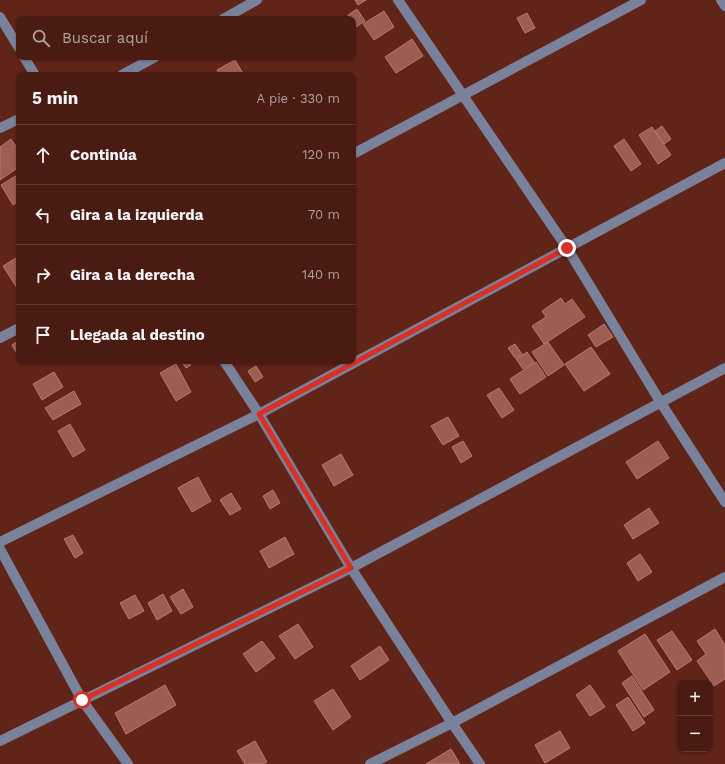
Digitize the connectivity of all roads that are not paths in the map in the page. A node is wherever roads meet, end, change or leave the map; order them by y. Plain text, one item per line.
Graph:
1 (257, 0) edge
2 (398, 0) edge
3 (641, 0) edge
4 (721, 0) edge
5 (725, 6) edge
6 (228, 16) edge
7 (0, 17) edge
8 (16, 43) edge
9 (26, 60) edge
10 (150, 60) edge
11 (33, 72) edge
12 (128, 72) edge
13 (463, 95) junction
14 (16, 120) edge
15 (0, 128) edge
16 (356, 152) edge
17 (725, 163) edge
18 (567, 248) junction
19 (16, 330) edge
20 (0, 338) edge
21 (356, 362) edge
22 (226, 364) edge
23 (352, 364) edge
24 (725, 368) edge
25 (661, 403) junction
26 (259, 414) junction
27 (725, 502) edge
28 (0, 542) edge
29 (0, 549) edge
30 (351, 568) junction
31 (725, 577) edge
32 (82, 700) junction
33 (452, 723) junction
34 (0, 741) edge
35 (128, 764) edge
36 (370, 764) edge
37 (480, 764) edge

1 - 6 street
2 - 13 street
3 - 13 street
4 - 5 street
7 - 8 street
9 - 11 street
10 - 12 street
13 - 16 street
13 - 18 street
14 - 15 street
17 - 18 street
18 - 21 street
18 - 25 street
19 - 20 street
22 - 26 street
23 - 26 street
24 - 25 street
25 - 27 street
25 - 30 street
26 - 28 street
26 - 30 street
29 - 32 street
30 - 32 street
30 - 33 street
31 - 33 street
32 - 34 street
32 - 35 street
33 - 36 street
33 - 37 street

